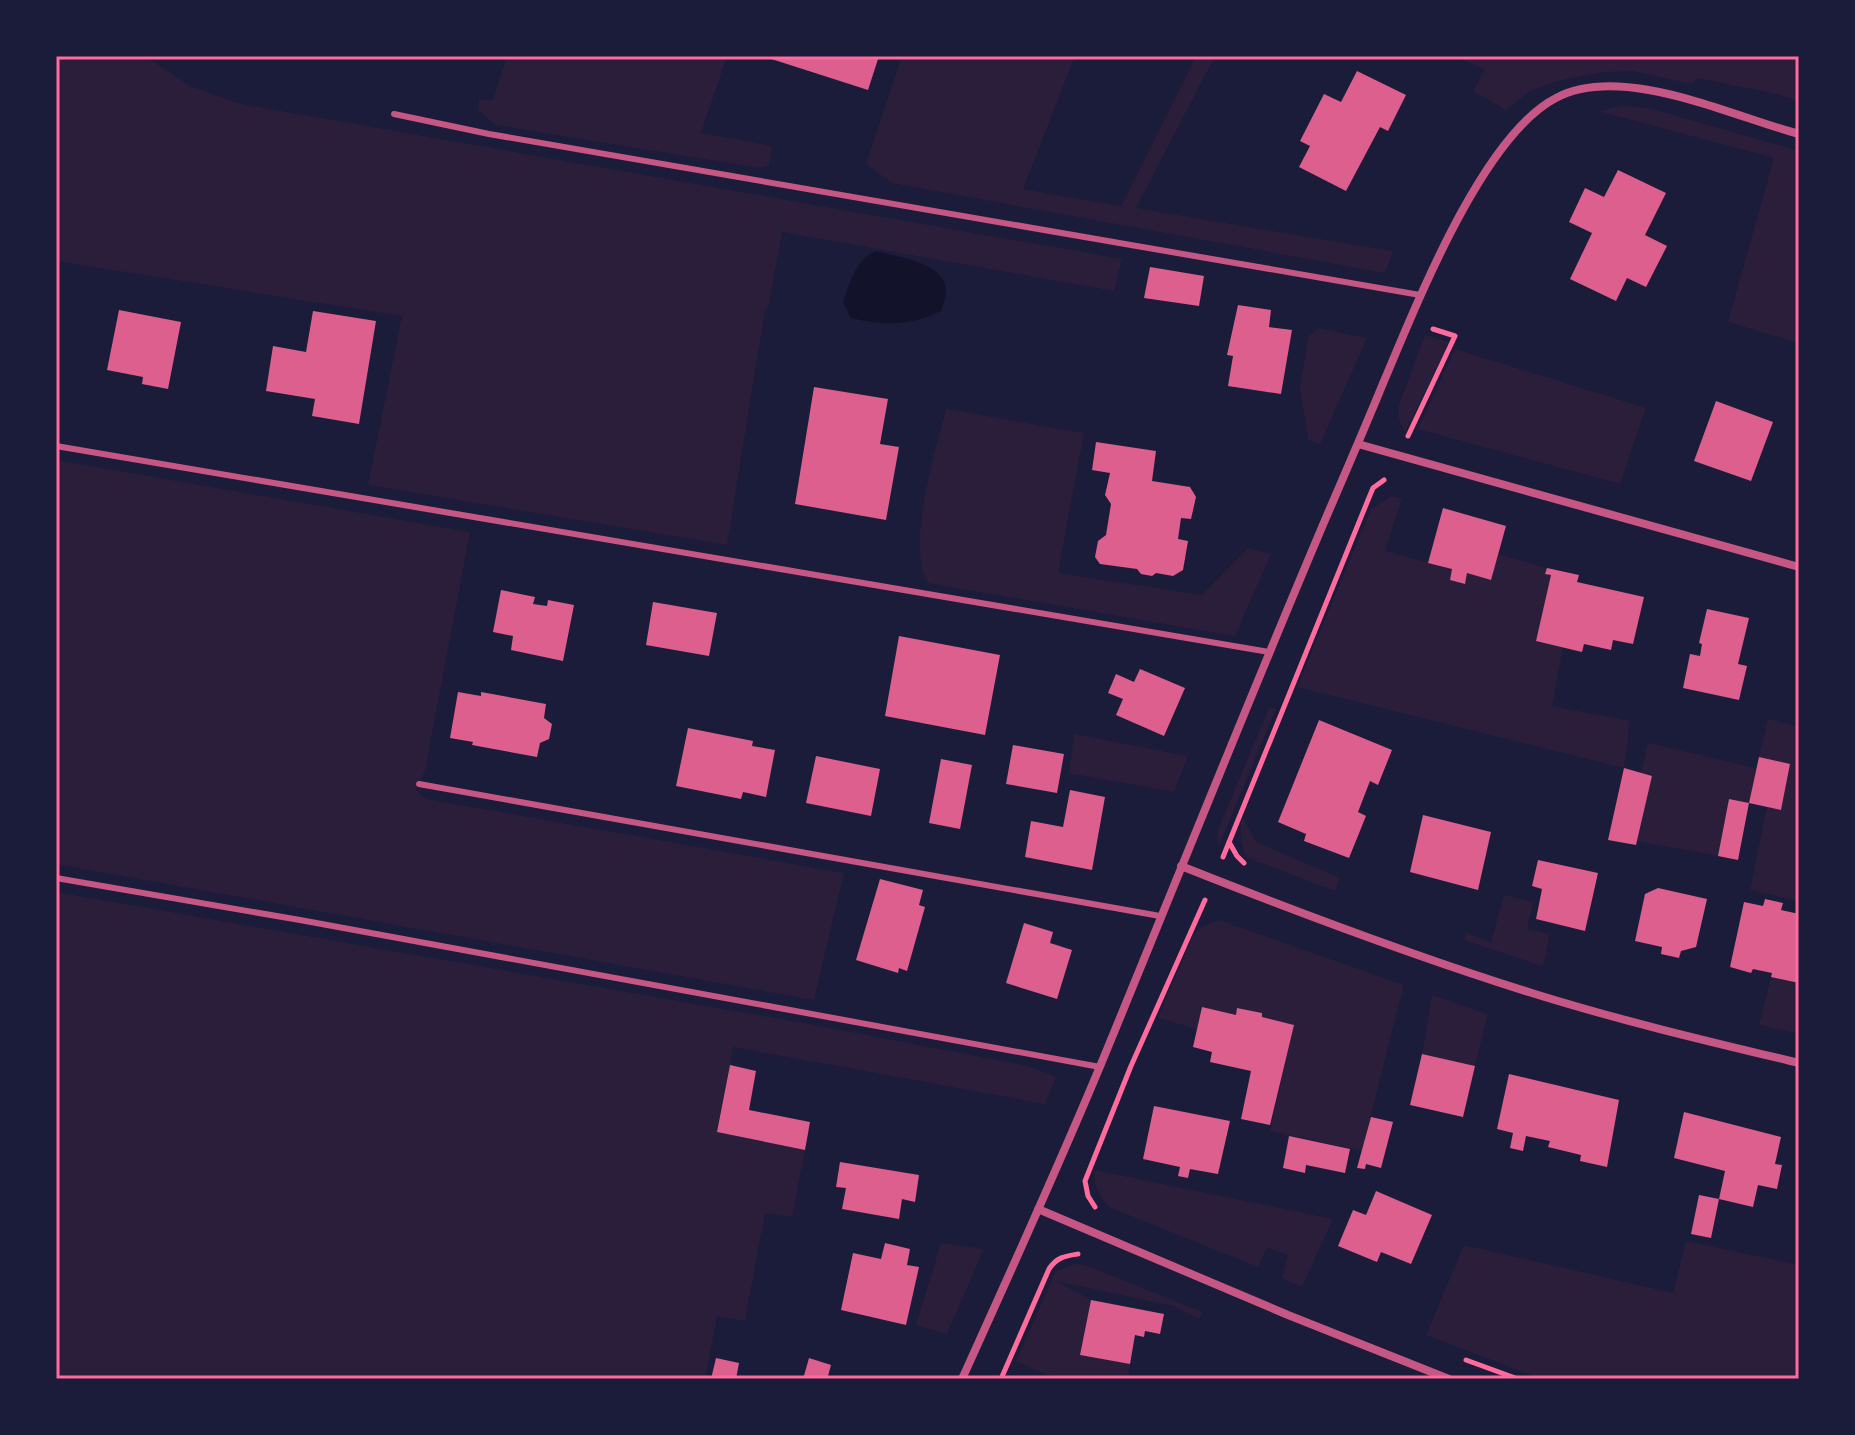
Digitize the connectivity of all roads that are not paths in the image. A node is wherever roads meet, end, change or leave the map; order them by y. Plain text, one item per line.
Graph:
1 (394, 114) dead end
2 (1799, 134) edge
3 (1420, 295) junction
4 (1358, 444) junction
5 (56, 446) edge
6 (1799, 567) edge
7 (1269, 652) junction
8 (419, 784) dead end
9 (1181, 866) junction
10 (56, 878) edge
11 (1160, 916) junction
12 (1799, 1063) edge
13 (1100, 1067) junction
14 (1038, 1209) junction
15 (962, 1379) edge
16 (1449, 1379) edge

1 - 3 lane
2 - 3 street
3 - 4 street
4 - 6 street
4 - 7 street
5 - 7 lane
7 - 9 street
8 - 11 lane
9 - 11 street
9 - 12 street
10 - 13 lane
11 - 13 street
13 - 14 street
14 - 15 street
14 - 16 street

